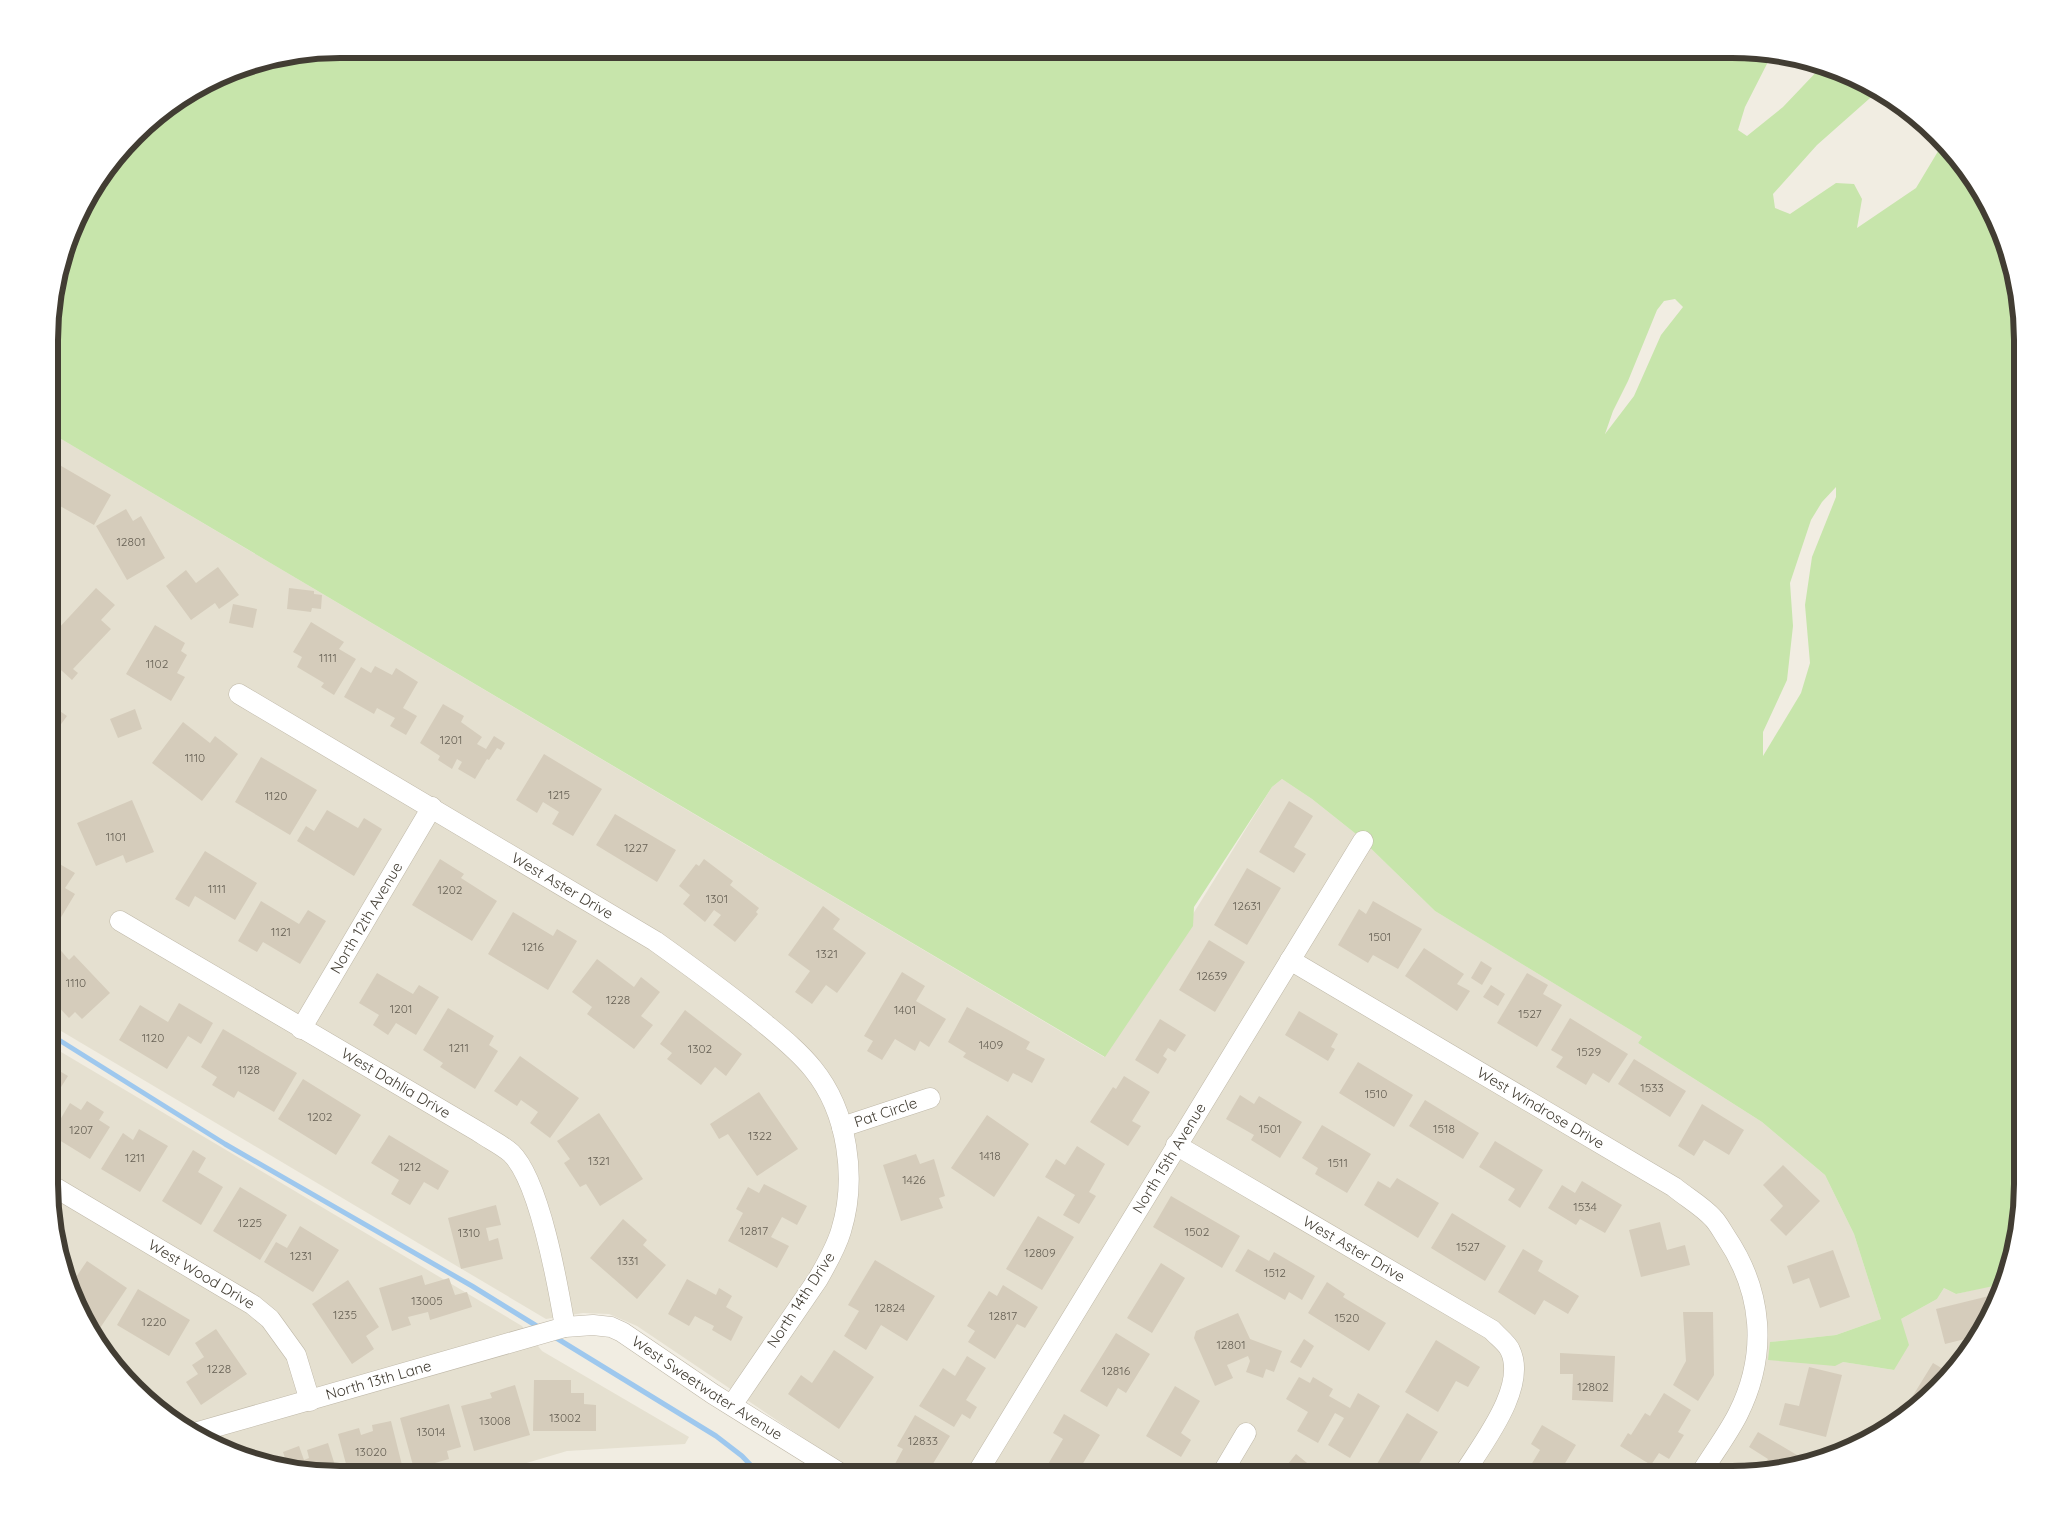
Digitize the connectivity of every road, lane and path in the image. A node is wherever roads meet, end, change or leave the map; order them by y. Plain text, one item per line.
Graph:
1 (240, 694) dead end
2 (432, 807) junction
3 (1363, 841) dead end
4 (120, 921) dead end
5 (1290, 960) junction
6 (301, 1028) junction
7 (930, 1098) dead end
8 (842, 1127) junction
9 (1176, 1145) junction
10 (58, 1188) edge
11 (561, 1328) junction
12 (310, 1400) junction
13 (732, 1406) junction
14 (203, 1431) edge
15 (1246, 1433) dead end
16 (829, 1466) edge
17 (981, 1466) edge
18 (1226, 1466) edge
19 (1468, 1466) edge
20 (1706, 1466) edge

1 - 2 street, West Aster Drive
2 - 6 street, North 12th Avenue
2 - 8 street, West Aster Drive
3 - 5 street, North 15th Avenue
4 - 6 street, West Dahlia Drive
5 - 9 street, North 15th Avenue
5 - 20 street, West Windrose Drive
6 - 11 street, West Dahlia Drive
7 - 8 street, Pat Circle
8 - 13 street, North 14th Drive
9 - 17 street, North 15th Avenue
9 - 19 street, West Aster Drive
10 - 12 street, West Wood Drive
11 - 12 street, North 13th Lane
11 - 13 street, West Sweetwater Avenue
12 - 14 street, North 13th Lane
13 - 16 street, West Sweetwater Avenue
15 - 18 street

